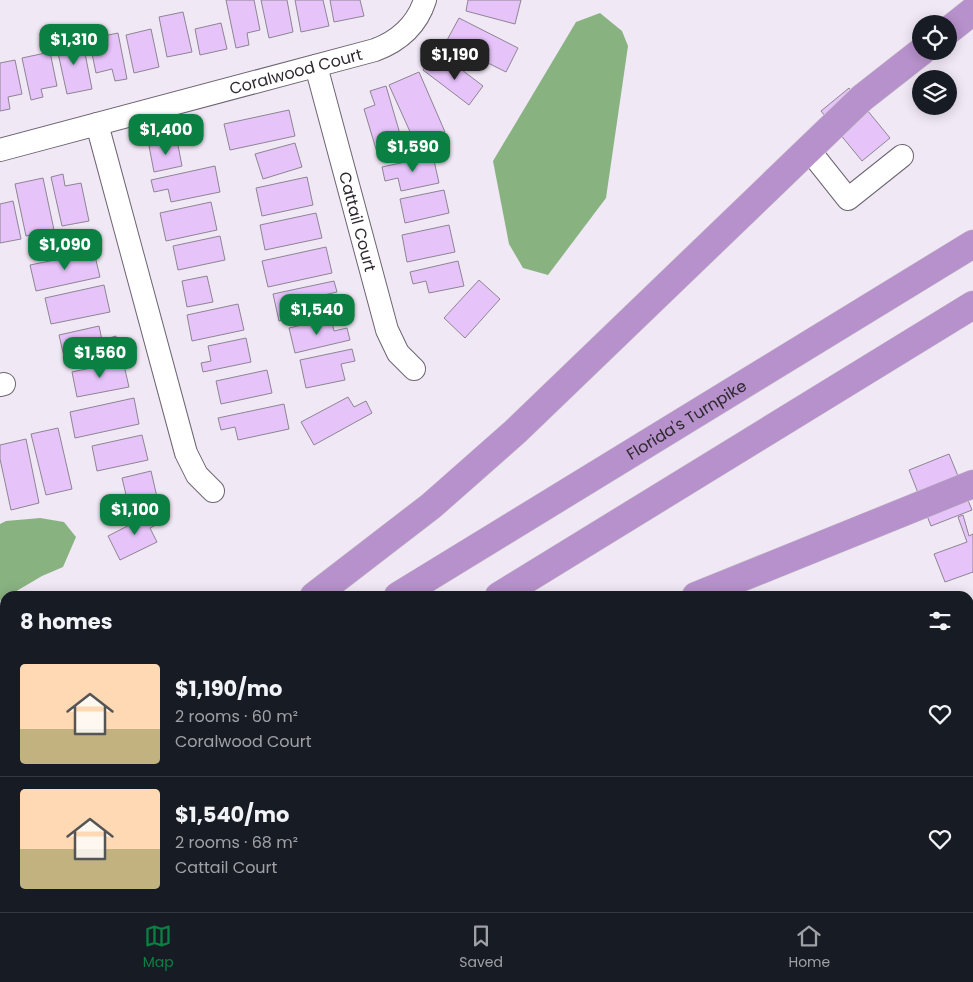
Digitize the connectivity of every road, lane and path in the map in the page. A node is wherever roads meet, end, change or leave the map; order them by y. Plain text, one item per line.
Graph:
1 (425, 0) edge
2 (973, 11) edge
3 (957, 24) edge
4 (912, 59) edge
5 (316, 66) junction
6 (97, 124) junction
7 (0, 150) edge
8 (809, 150) junction
9 (902, 156) dead end
10 (973, 244) edge
11 (973, 304) edge
12 (414, 369) dead end
13 (973, 484) edge
14 (213, 491) dead end
15 (320, 591) edge
16 (406, 591) edge
17 (507, 591) edge
18 (708, 591) edge

1 - 5 street, Coralwood Court
2 - 3 highway
4 - 8 highway
5 - 6 street, Coralwood Court
5 - 12 street, Cattail Court
6 - 7 street, Coralwood Court
6 - 14 street
8 - 9 street
8 - 15 highway
10 - 16 highway, Florida's Turnpike
11 - 17 highway
13 - 18 highway

